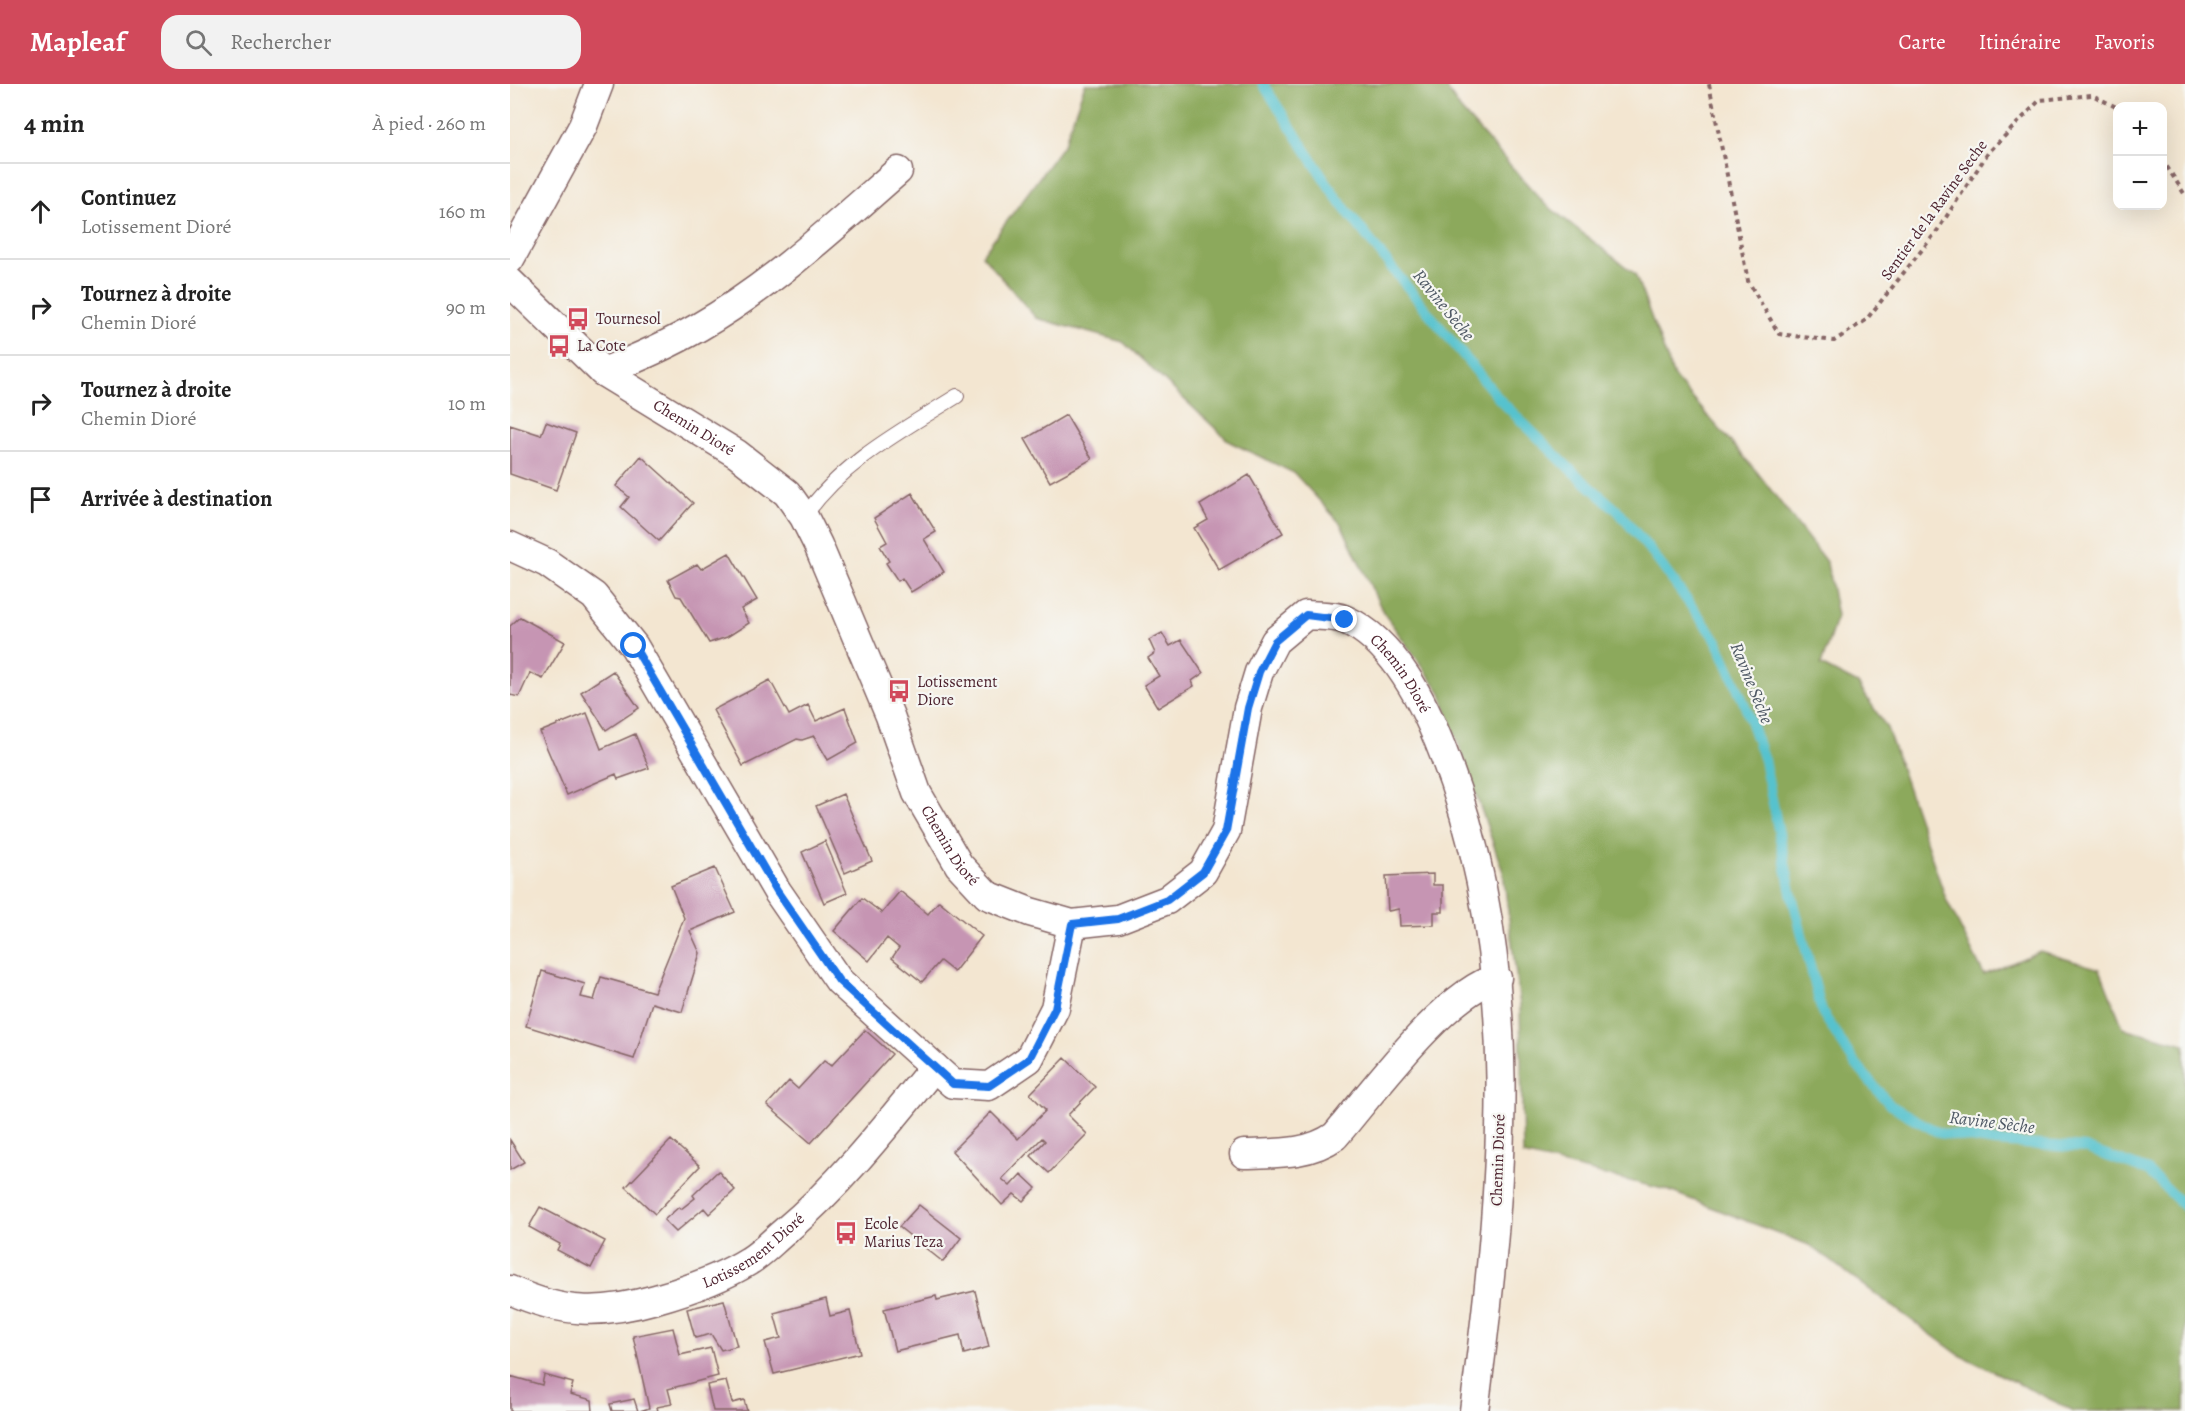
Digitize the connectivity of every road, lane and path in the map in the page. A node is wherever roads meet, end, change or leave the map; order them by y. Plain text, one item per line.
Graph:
1 (598, 84) edge
2 (1709, 84) edge
3 (2113, 106) edge
4 (2167, 166) edge
5 (898, 171) dead end
6 (2185, 195) edge
7 (510, 259) edge
8 (510, 282) edge
9 (603, 372) junction
10 (957, 396) dead end
11 (804, 517) junction
12 (510, 546) edge
13 (1072, 924) junction
14 (1497, 978) junction
15 (934, 1067) junction
16 (1244, 1154) dead end
17 (510, 1290) edge
18 (1474, 1411) edge

1 - 7 street
2 - 3 path, Sentier de la Ravine Seche
4 - 6 path
5 - 9 street
8 - 9 street, Chemin Dioré
9 - 11 street, Chemin Dioré
10 - 11 lane
11 - 13 street, Chemin Dioré
12 - 15 street
13 - 14 street, Chemin Dioré
13 - 15 street
14 - 16 street
14 - 18 street, Chemin Dioré
15 - 17 street, Lotissement Dioré

